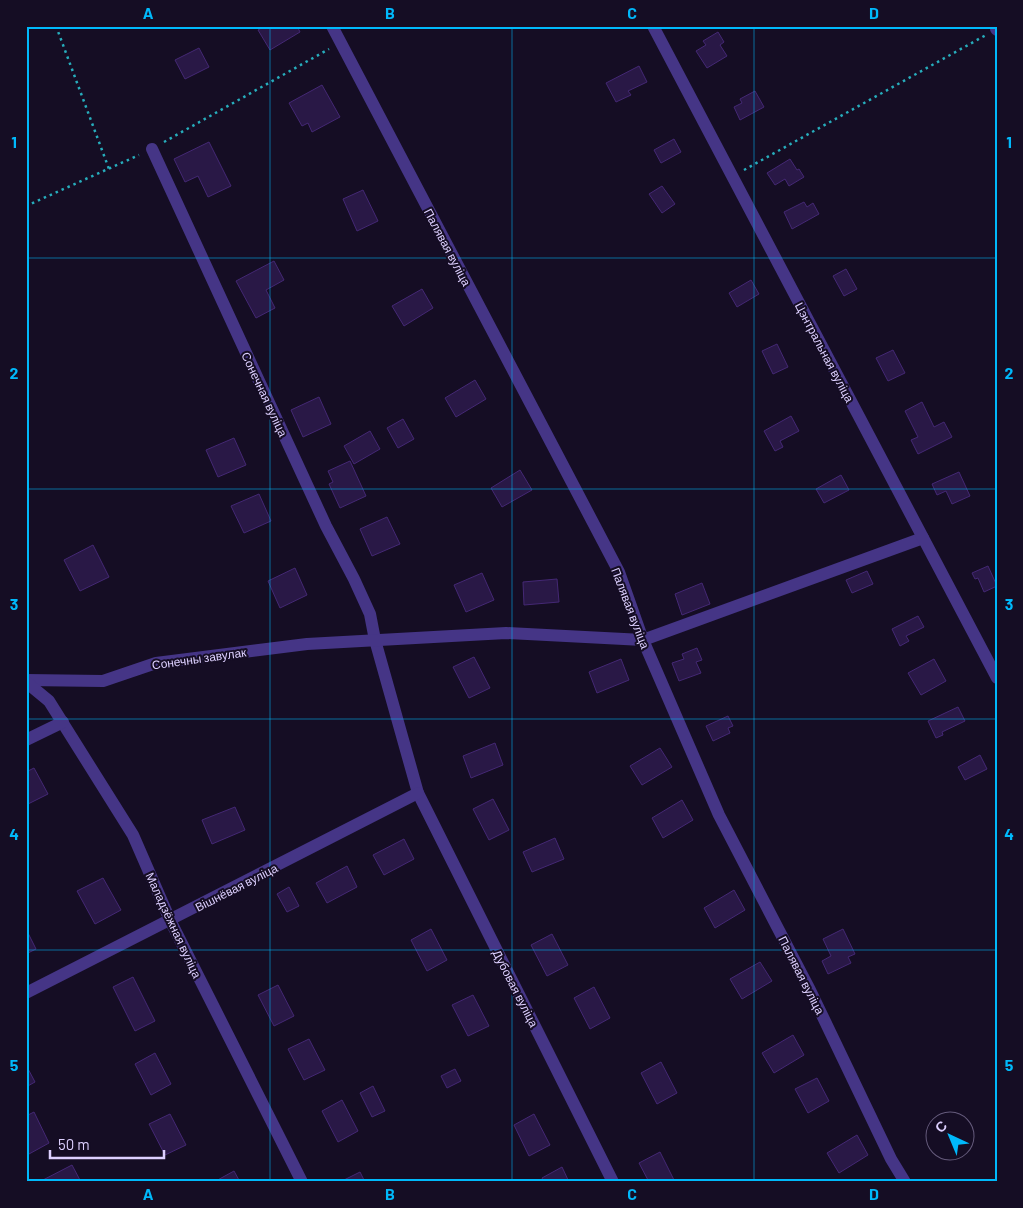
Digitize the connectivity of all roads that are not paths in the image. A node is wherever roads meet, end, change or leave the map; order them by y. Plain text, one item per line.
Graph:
1 (332, 26) edge
2 (653, 26) edge
3 (152, 149) road end
4 (923, 538) junction
5 (374, 640) junction
6 (643, 640) junction
7 (997, 678) edge
8 (26, 681) edge
9 (63, 722) junction
10 (26, 740) edge
11 (418, 793) junction
12 (170, 920) junction
13 (26, 993) edge
14 (302, 1182) edge
15 (613, 1182) edge
16 (905, 1182) edge

1 - 6 street, Палявая вуліца
2 - 4 street, Цэнтральная вуліца
3 - 5 street, Сонечная вуліца
4 - 6 street
4 - 7 street, Цэнтральная вуліца
5 - 6 street, Сонечны завулак
5 - 8 street, Сонечны завулак
5 - 11 street
6 - 16 street, Палявая вуліца
8 - 9 street, Маладзёжная вуліца
9 - 10 street
9 - 12 street, Маладзёжная вуліца
11 - 12 street, Вішнёвая вуліца
11 - 15 street, Дубовая вуліца
12 - 13 street, Вішнёвая вуліца
12 - 14 street, Маладзёжная вуліца

